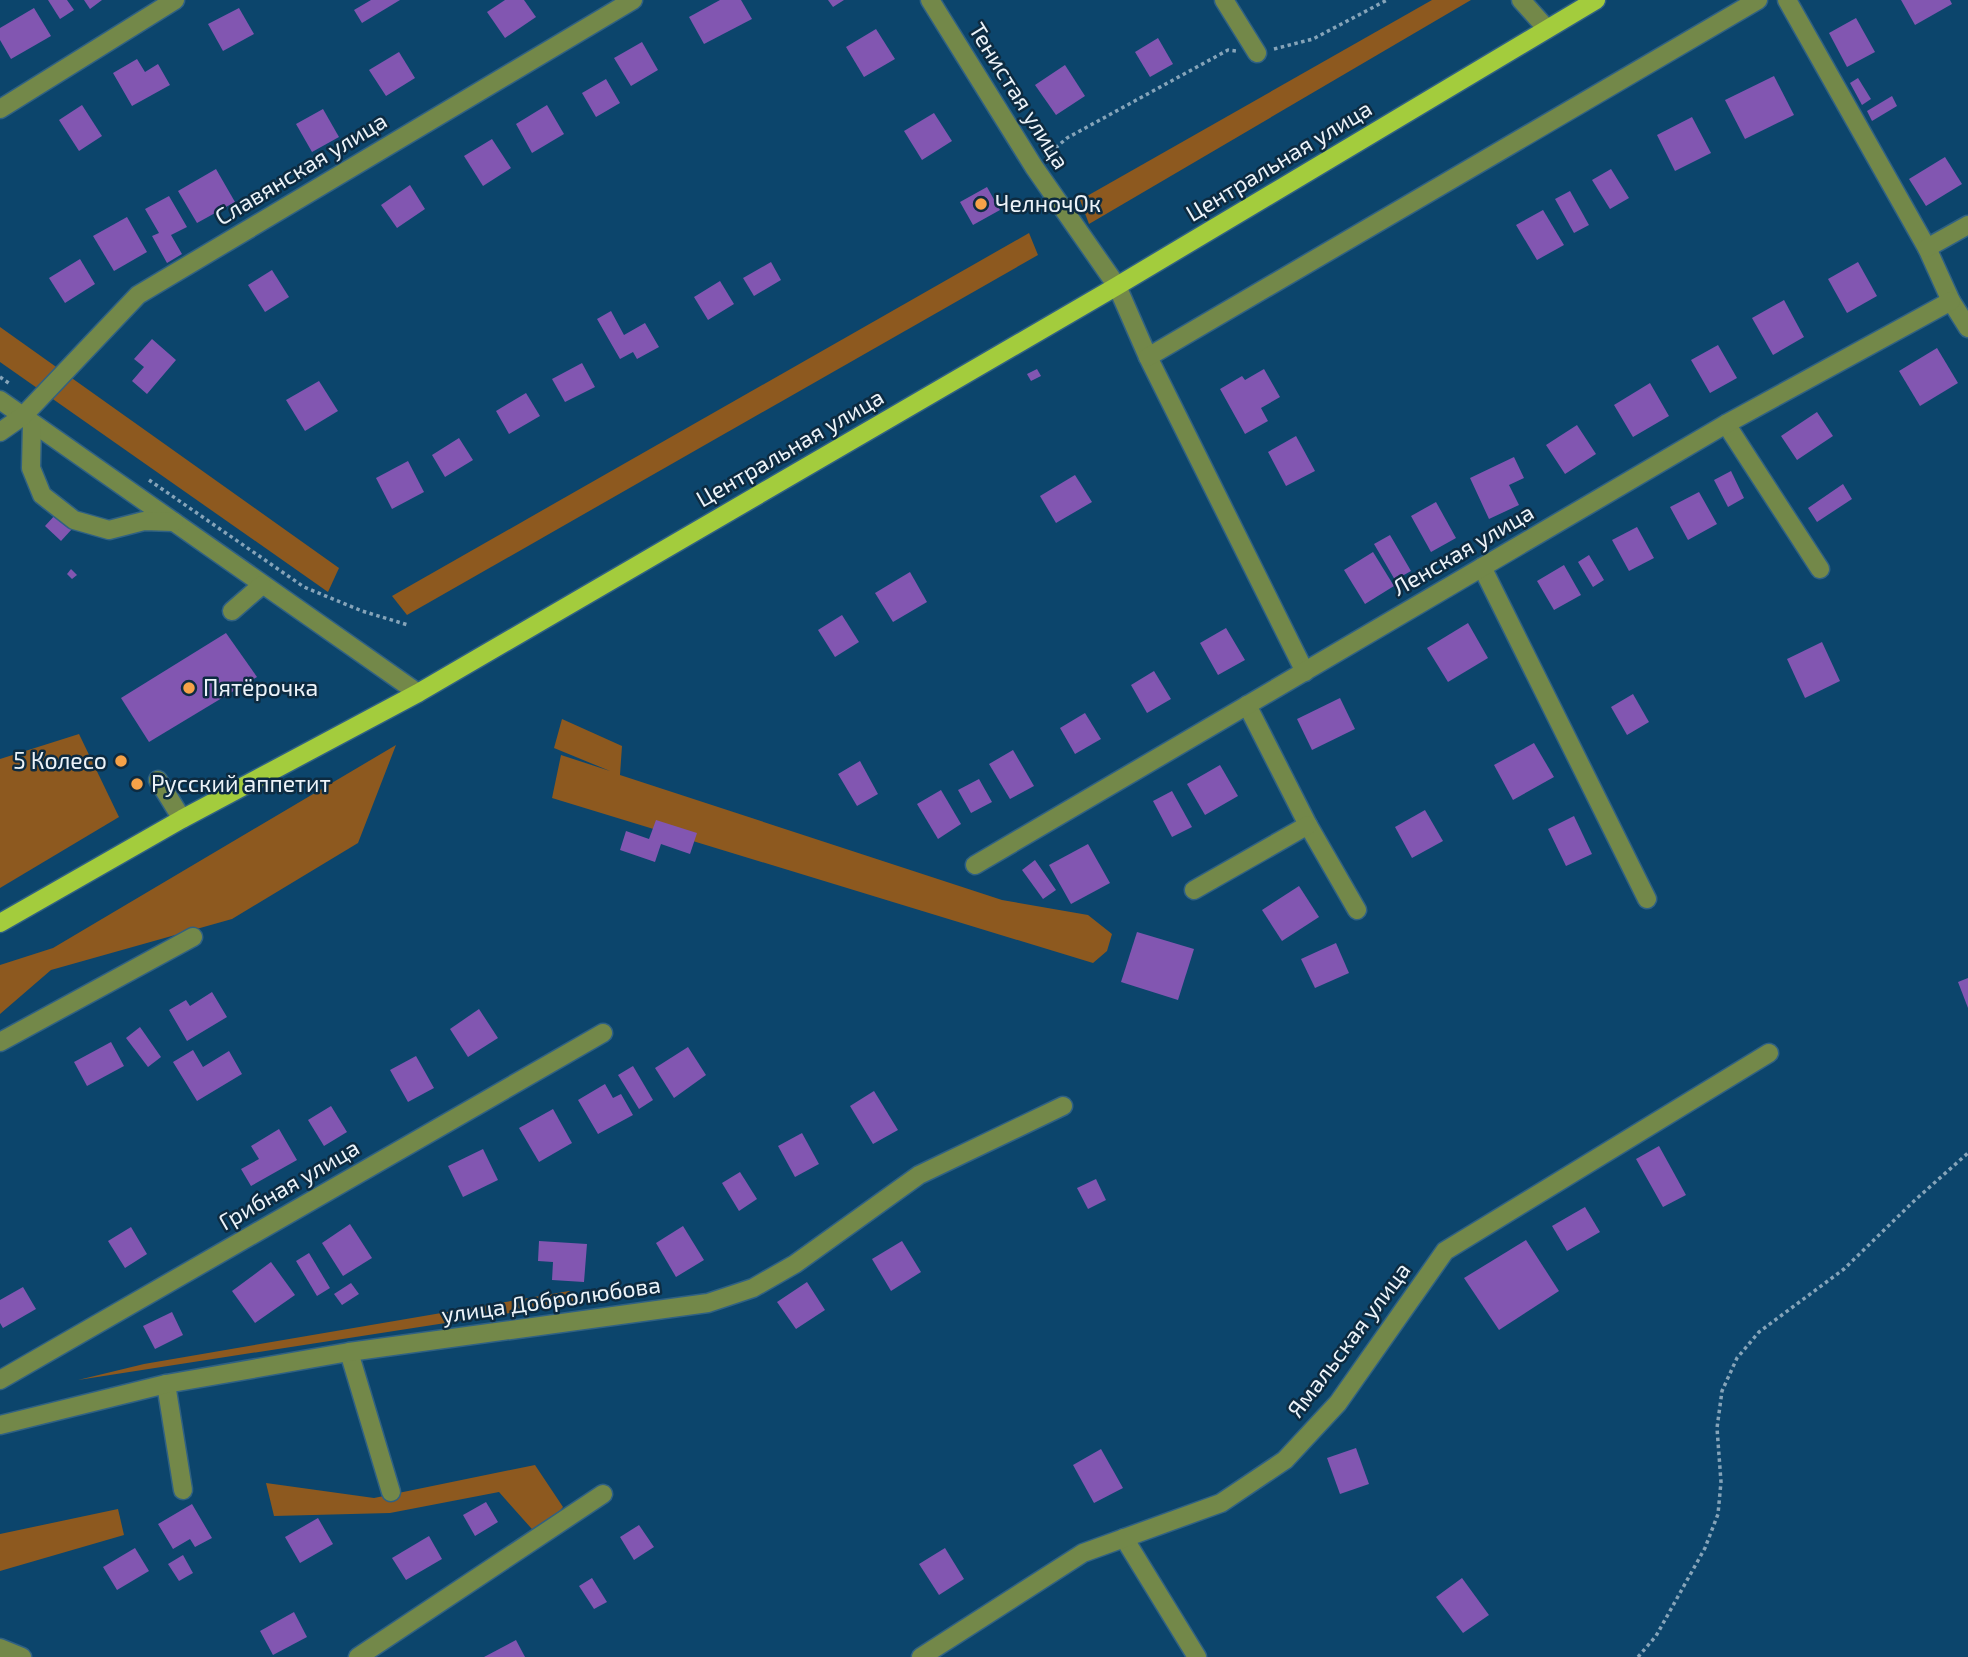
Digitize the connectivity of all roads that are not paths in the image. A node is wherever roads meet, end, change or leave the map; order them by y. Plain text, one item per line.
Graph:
1 (175, 0) edge
2 (633, 0) edge
3 (930, 0) edge
4 (1224, 0) edge
5 (1521, 0) edge
6 (1596, 0) edge
7 (1758, 0) edge
8 (1787, 0) edge
9 (1547, 29) junction
10 (1257, 53) road end
11 (0, 109) edge
12 (1968, 225) edge
13 (1927, 248) junction
14 (1117, 286) junction
15 (1951, 301) junction
16 (1968, 328) edge
17 (1148, 356) junction
18 (0, 400) edge
19 (28, 419) junction
20 (1726, 424) junction
21 (0, 432) edge
22 (174, 522) junction
23 (1482, 567) junction
24 (1820, 569) dead end
25 (262, 585) junction
26 (232, 611) dead end
27 (1305, 671) junction
28 (418, 694) junction
29 (1247, 705) junction
30 (158, 780) dead end
31 (182, 819) junction
32 (1308, 825) junction
33 (975, 864) dead end
34 (1194, 890) dead end
35 (1647, 899) dead end
36 (1357, 910) dead end
37 (0, 923) edge
38 (193, 937) dead end
39 (603, 1033) dead end
40 (0, 1042) edge
41 (1769, 1053) dead end
42 (1063, 1106) dead end
43 (349, 1352) junction
44 (0, 1380) edge
45 (166, 1384) junction
46 (0, 1425) edge
47 (183, 1490) dead end
48 (391, 1492) dead end
49 (603, 1494) dead end
50 (1124, 1538) junction
51 (0, 1648) edge
52 (22, 1657) edge
53 (358, 1657) edge
54 (921, 1657) edge
55 (1197, 1657) edge

1 - 11 street
2 - 19 street, Славянская улица
3 - 14 street, Тенистая улица
4 - 10 street
5 - 9 street
6 - 9 main road, Центральная улица
7 - 17 street
8 - 13 street
9 - 14 main road, Центральная улица
12 - 13 street
13 - 15 street
14 - 17 street, Тенистая улица
14 - 28 main road, Центральная улица
15 - 16 street
15 - 20 street, Ленская улица
17 - 27 street, Тенистая улица
18 - 19 street
19 - 21 street, Славянская улица
19 - 22 street
19 - 22 street
20 - 23 street, Ленская улица
20 - 24 street
22 - 25 street
23 - 27 street, Ленская улица
23 - 35 street
25 - 26 street
25 - 28 street
27 - 29 street, Ленская улица
28 - 31 main road, Центральная улица
29 - 32 street
29 - 33 street, Ленская улица
30 - 31 street
31 - 37 main road, Центральная улица
32 - 34 street
32 - 36 street
38 - 40 street
39 - 44 street, Грибная улица
41 - 50 street, Ямальская улица
42 - 43 street, улица Добролюбова
43 - 45 street, улица Добролюбова
43 - 48 street
45 - 46 street, улица Добролюбова
45 - 47 street
49 - 53 street
50 - 54 street, Ямальская улица
50 - 55 street
51 - 52 street

